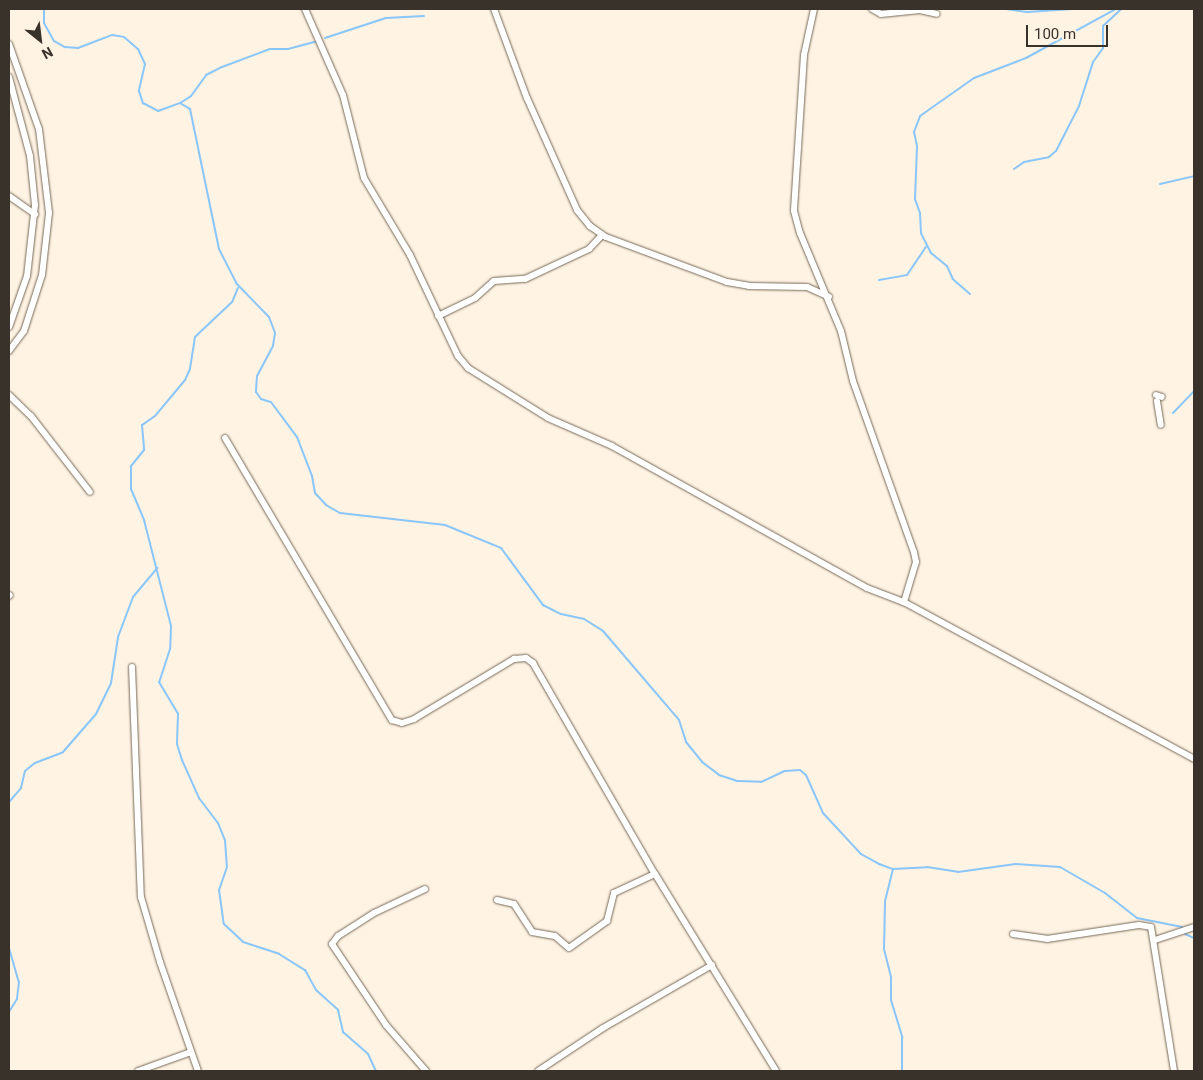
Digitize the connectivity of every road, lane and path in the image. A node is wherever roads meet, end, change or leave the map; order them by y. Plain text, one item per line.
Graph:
1 (305, 9) edge
2 (494, 9) edge
3 (814, 9) edge
4 (872, 9) edge
5 (937, 14) dead end
6 (9, 44) edge
7 (9, 77) edge
8 (9, 196) edge
9 (35, 214) junction
10 (602, 235) junction
11 (829, 297) junction
12 (438, 316) junction
13 (9, 327) edge
14 (9, 351) edge
15 (9, 395) edge
16 (1159, 398) dead end
17 (1161, 425) dead end
18 (225, 438) dead end
19 (90, 492) dead end
20 (904, 602) junction
21 (132, 667) dead end
22 (1194, 759) edge
23 (656, 874) junction
24 (425, 889) dead end
25 (497, 900) dead end
26 (1194, 927) edge
27 (1013, 934) dead end
28 (1155, 940) junction
29 (712, 965) junction
30 (191, 1052) junction
31 (138, 1071) edge
32 (198, 1071) edge
33 (426, 1071) edge
34 (538, 1071) edge
35 (776, 1071) edge
36 (1174, 1071) edge

1 - 12 street
2 - 10 street
3 - 11 street
4 - 5 street
6 - 14 street
7 - 9 street
8 - 9 street
9 - 13 street
10 - 11 street
10 - 12 street
11 - 20 street
12 - 20 street
15 - 19 street
16 - 17 street
18 - 23 street
20 - 22 street
21 - 30 street
23 - 25 street
23 - 29 street
24 - 33 street
26 - 28 street
27 - 28 street
28 - 36 street
29 - 34 street
29 - 35 street
30 - 31 street
30 - 32 street

